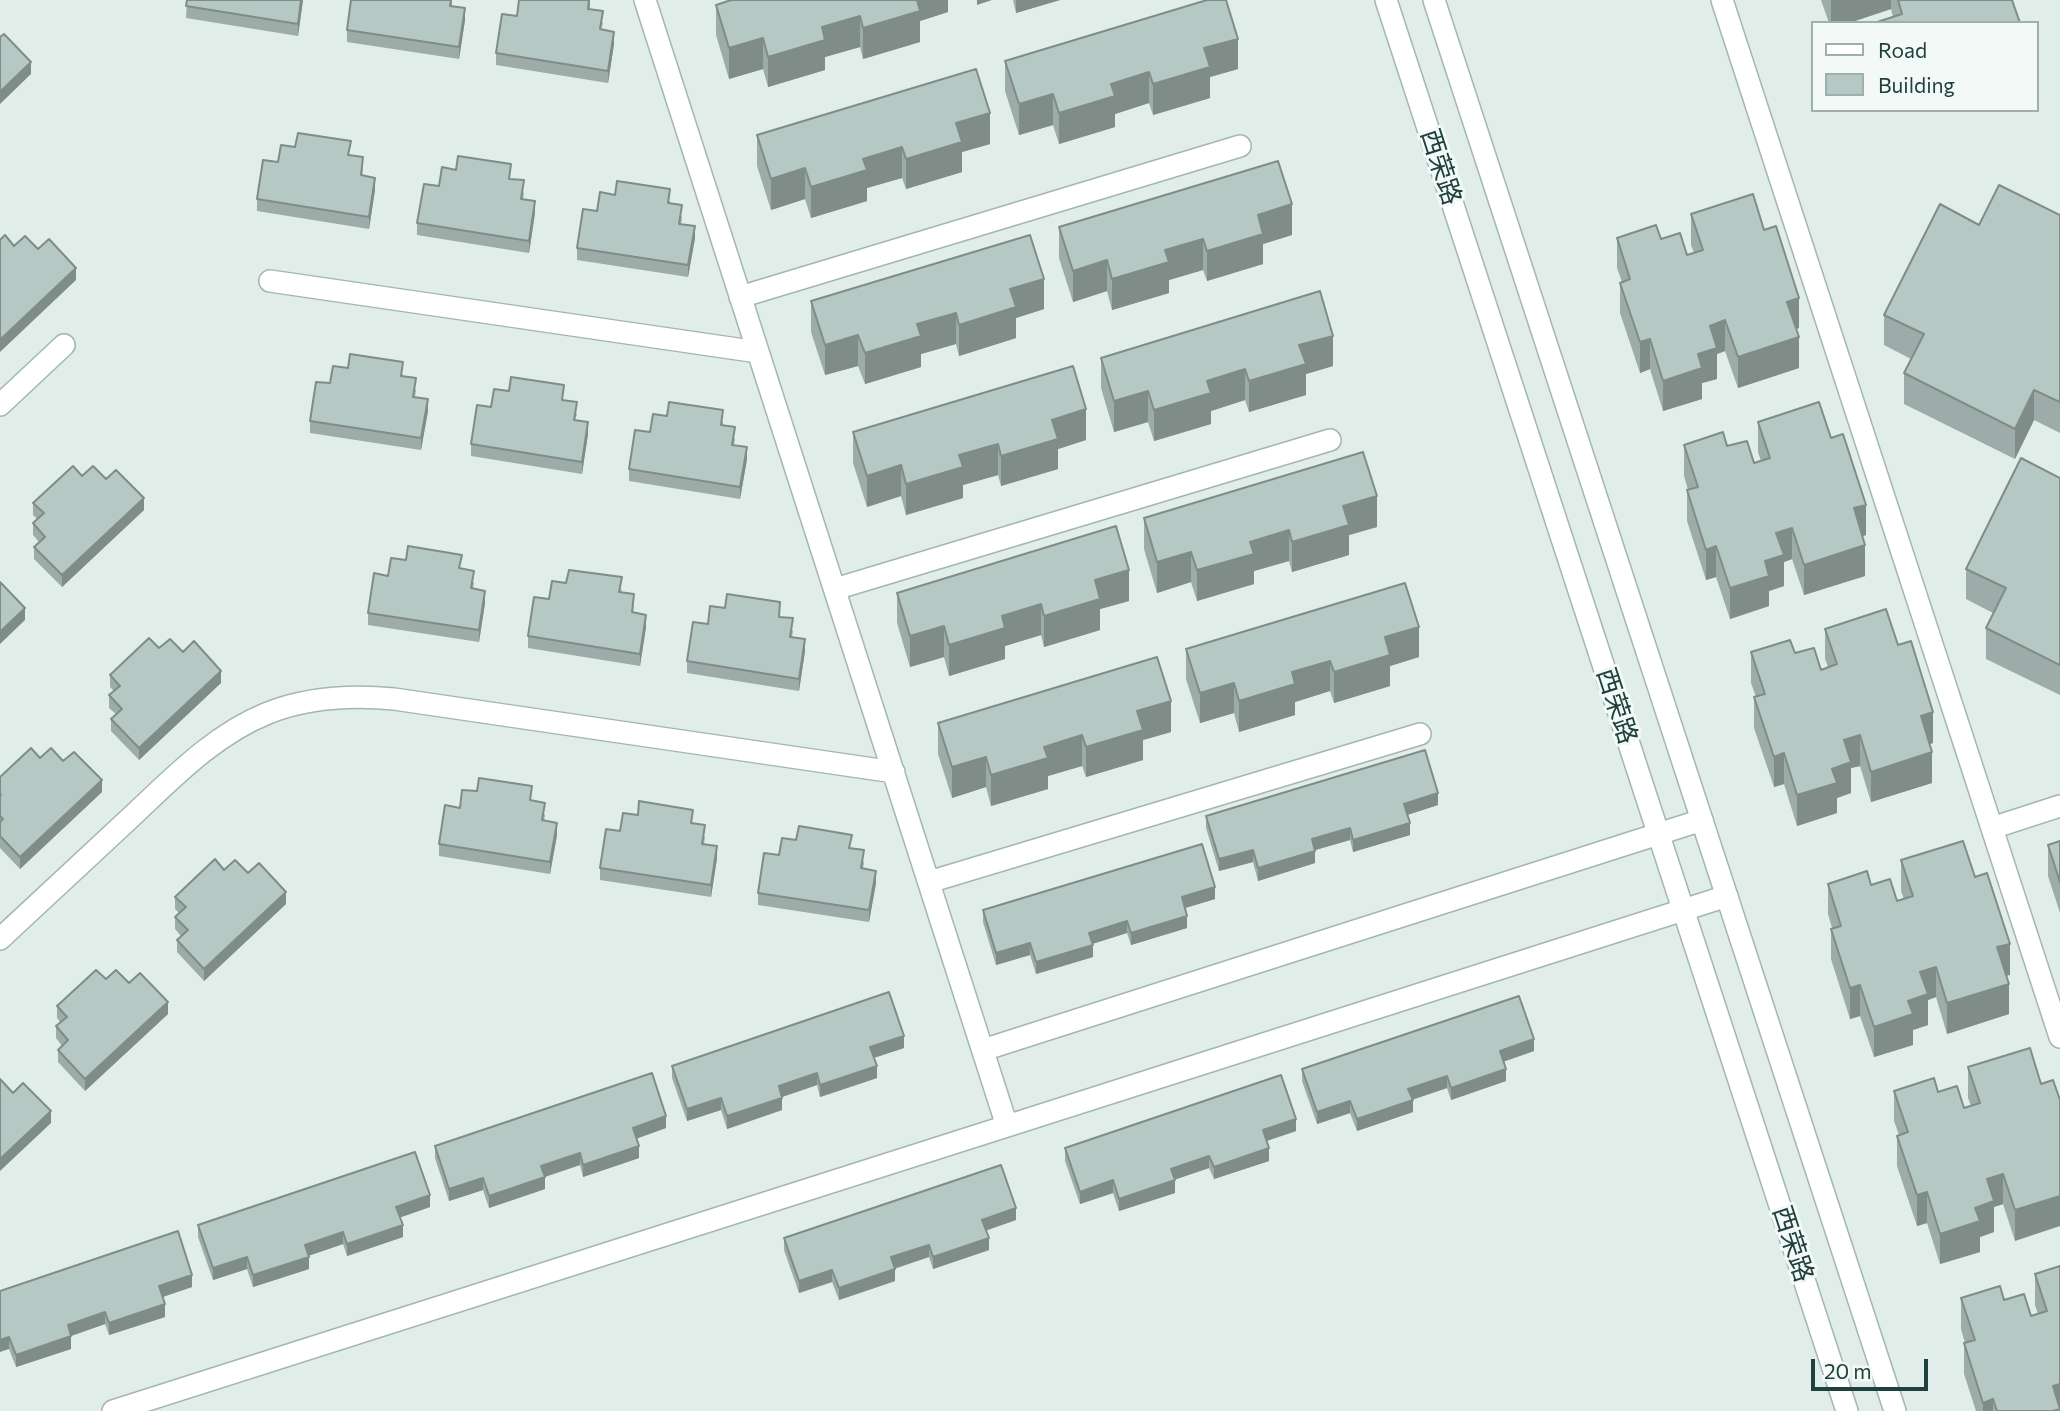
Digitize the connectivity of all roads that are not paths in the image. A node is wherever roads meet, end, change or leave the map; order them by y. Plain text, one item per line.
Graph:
1 (646, 0) edge
2 (1386, 0) edge
3 (1434, 0) edge
4 (1722, 0) edge
5 (1240, 146) dead end
6 (270, 281) dead end
7 (740, 297) junction
8 (64, 345) dead end
9 (758, 352) junction
10 (0, 405) edge
11 (1330, 440) dead end
12 (835, 589) junction
13 (1420, 734) dead end
14 (894, 772) junction
15 (2060, 806) edge
16 (1702, 820) junction
17 (1992, 828) junction
18 (1659, 834) junction
19 (929, 882) junction
20 (1727, 896) junction
21 (1684, 911) junction
22 (0, 939) edge
23 (2056, 1014) edge
24 (2060, 1037) edge
25 (983, 1050) junction
26 (1007, 1126) junction
27 (113, 1411) edge
28 (1847, 1411) edge
29 (1895, 1411) edge

1 - 7 street
2 - 18 street, 西荣路
3 - 16 street, 西荣路
4 - 17 street
5 - 7 street
6 - 9 street
7 - 9 street
8 - 10 street
9 - 12 street
11 - 12 street
12 - 14 street
13 - 19 street
14 - 19 street
14 - 22 street
15 - 17 street
16 - 18 street
16 - 20 street, 西荣路
17 - 23 street
18 - 21 street, 西荣路
18 - 25 street
19 - 25 street
20 - 21 street
20 - 29 street, 西荣路
21 - 26 street
21 - 28 street, 西荣路
23 - 24 street
25 - 26 street
26 - 27 street

